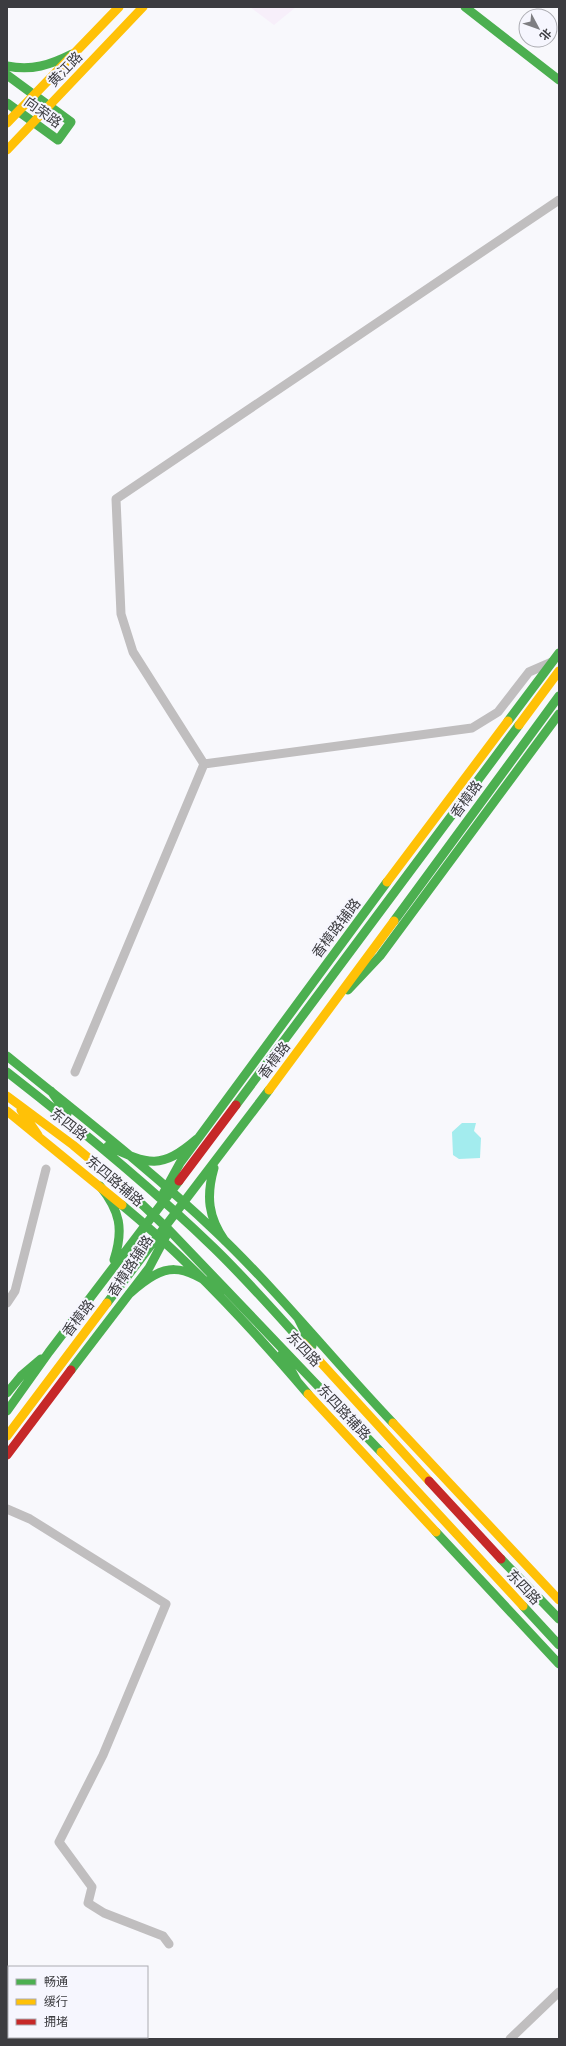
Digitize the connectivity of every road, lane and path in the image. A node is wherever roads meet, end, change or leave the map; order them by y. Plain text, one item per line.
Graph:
1 (119, 7) edge
2 (143, 7) edge
3 (466, 7) edge
4 (473, 7) edge
5 (75, 53) junction
6 (7, 66) edge
7 (87, 66) junction
8 (559, 74) edge
9 (7, 75) edge
10 (559, 80) edge
11 (34, 95) junction
12 (7, 103) edge
13 (49, 106) junction
14 (19, 111) junction
15 (33, 122) junction
16 (7, 123) edge
17 (7, 150) edge
18 (558, 203) edge
19 (559, 653) edge
20 (552, 662) junction
21 (559, 671) edge
22 (559, 696) edge
23 (558, 716) edge
24 (204, 764) junction
25 (334, 1003) junction
26 (7, 1056) edge
27 (7, 1072) edge
28 (75, 1072) dead end
29 (51, 1091) junction
30 (7, 1096) edge
31 (15, 1102) junction
32 (7, 1111) edge
33 (74, 1125) junction
34 (38, 1135) junction
35 (91, 1138) junction
36 (197, 1139) junction
37 (220, 1156) junction
38 (131, 1157) junction
39 (46, 1169) dead end
40 (100, 1186) junction
41 (169, 1190) junction
42 (162, 1200) junction
43 (184, 1203) junction
44 (177, 1213) junction
45 (153, 1214) junction
46 (146, 1225) junction
47 (167, 1228) junction
48 (160, 1239) junction
49 (225, 1241) junction
50 (106, 1277) junction
51 (200, 1277) junction
52 (129, 1294) junction
53 (7, 1303) edge
54 (243, 1305) junction
55 (298, 1318) junction
56 (274, 1338) junction
57 (49, 1352) junction
58 (321, 1362) junction
59 (297, 1381) junction
60 (7, 1393) edge
61 (7, 1411) edge
62 (7, 1436) edge
63 (7, 1455) edge
64 (7, 1509) edge
65 (559, 1600) edge
66 (559, 1618) edge
67 (559, 1645) edge
68 (559, 1664) edge
69 (169, 1944) dead end
70 (559, 1992) edge
71 (510, 2039) edge

1 - 5 main road, 黄江路
2 - 7 main road, 黄江路
3 - 10 main road
4 - 8 main road
5 - 6 main road
5 - 7 main road
5 - 11 main road, 黄江路
7 - 13 main road, 黄江路
9 - 11 main road, 向荣路
11 - 13 main road, 向荣路
11 - 14 main road, 黄江路
12 - 14 main road, 向荣路
13 - 15 main road, 黄江路
13 - 15 main road, 向荣路
14 - 15 main road, 向荣路
14 - 16 main road, 黄江路
15 - 17 main road, 黄江路
18 - 24 street
19 - 20 main road, 香樟路辅路
20 - 24 street
20 - 36 main road, 香樟路辅路
21 - 41 main road, 香樟路
22 - 25 main road, 香樟路
23 - 25 main road
24 - 28 street
25 - 37 main road, 香樟路
26 - 29 main road, 东四路辅路
27 - 33 main road, 东四路
29 - 33 main road
29 - 38 main road, 东四路辅路
30 - 31 main road, 东四路
31 - 34 main road
31 - 45 main road, 东四路
32 - 34 main road, 东四路辅路
33 - 35 main road, 东四路
34 - 40 main road, 东四路辅路
35 - 38 main road
35 - 42 main road, 东四路
36 - 38 main road
36 - 41 main road, 香樟路辅路
37 - 43 main road, 香樟路
37 - 49 main road
38 - 41 main road, 东四路辅路
39 - 53 street
40 - 46 main road, 东四路辅路
40 - 50 main road
41 - 42 main road, 香樟路
41 - 43 main road, 东四路辅路
42 - 44 main road, 东四路
42 - 45 main road, 香樟路
43 - 44 main road, 香樟路辅路
43 - 49 main road, 东四路辅路
44 - 47 main road, 香樟路辅路
44 - 58 main road, 东四路
45 - 46 main road, 香樟路
45 - 47 main road, 东四路
46 - 48 main road, 东四路辅路
46 - 50 main road, 香樟路
47 - 48 main road, 香樟路
47 - 54 main road, 东四路
48 - 51 main road, 东四路辅路
48 - 52 main road, 香樟路辅路
48 - 62 main road, 香樟路
49 - 55 main road, 东四路辅路
50 - 57 main road, 香樟路
51 - 52 main road
51 - 54 main road
51 - 59 main road, 东四路辅路
52 - 63 main road, 香樟路辅路
54 - 56 main road, 东四路
55 - 58 main road
55 - 65 main road, 东四路辅路
56 - 59 main road
56 - 67 main road, 东四路
57 - 60 main road, 香樟路
57 - 61 main road, 香樟路
58 - 66 main road, 东四路
59 - 68 main road, 东四路辅路
64 - 69 street
70 - 71 street

